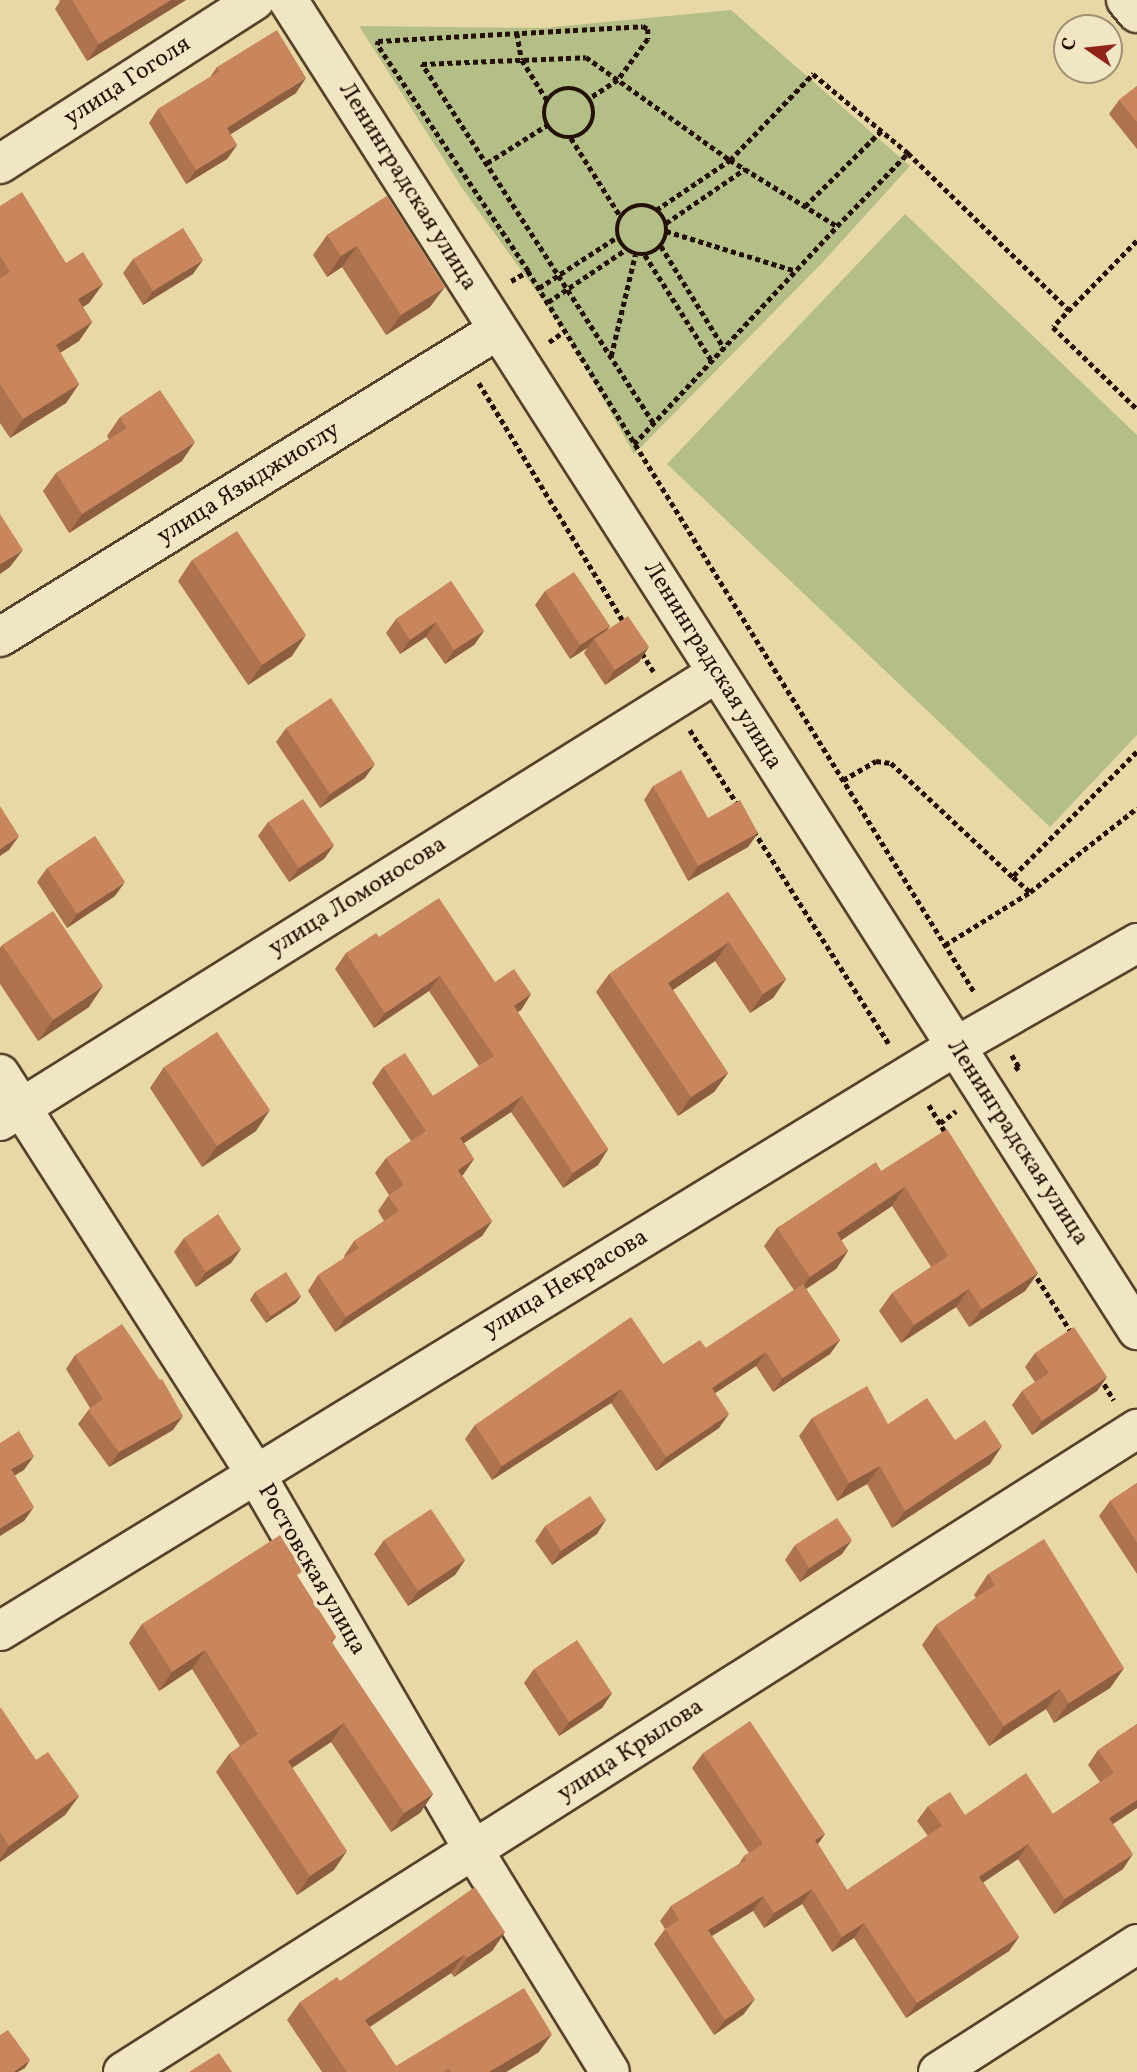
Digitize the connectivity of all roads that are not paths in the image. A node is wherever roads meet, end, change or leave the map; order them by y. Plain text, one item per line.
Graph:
1 (255, 0) edge
2 (288, 0) edge
3 (1126, 0) edge
4 (1137, 13) edge
5 (0, 164) edge
6 (489, 315) junction
7 (0, 637) edge
8 (717, 673) junction
9 (1137, 943) edge
10 (955, 1047) junction
11 (0, 1074) edge
12 (11, 1115) edge
13 (1137, 1330) edge
14 (1135, 1429) edge
15 (255, 1473) junction
16 (0, 1631) edge
17 (474, 1851) junction
18 (1137, 1944) edge
19 (124, 2072) edge
20 (610, 2072) edge
21 (938, 2072) edge

1 - 5 street, улица Гоголя
2 - 6 street, Ленинградская улица
3 - 4 street
6 - 7 street, улица Языджиоглу
6 - 8 street, Ленинградская улица
8 - 10 street, Ленинградская улица
8 - 12 street, улица Ломоносова
9 - 10 street, улица Некрасова
10 - 13 street, Ленинградская улица
10 - 15 street, улица Некрасова
11 - 12 street, Ростовская улица
12 - 15 street, Ростовская улица
14 - 17 street, улица Крылова
15 - 16 street, улица Некрасова
15 - 17 street, Ростовская улица
17 - 19 street, улица Крылова
17 - 20 street, Ростовская улица
18 - 21 street

